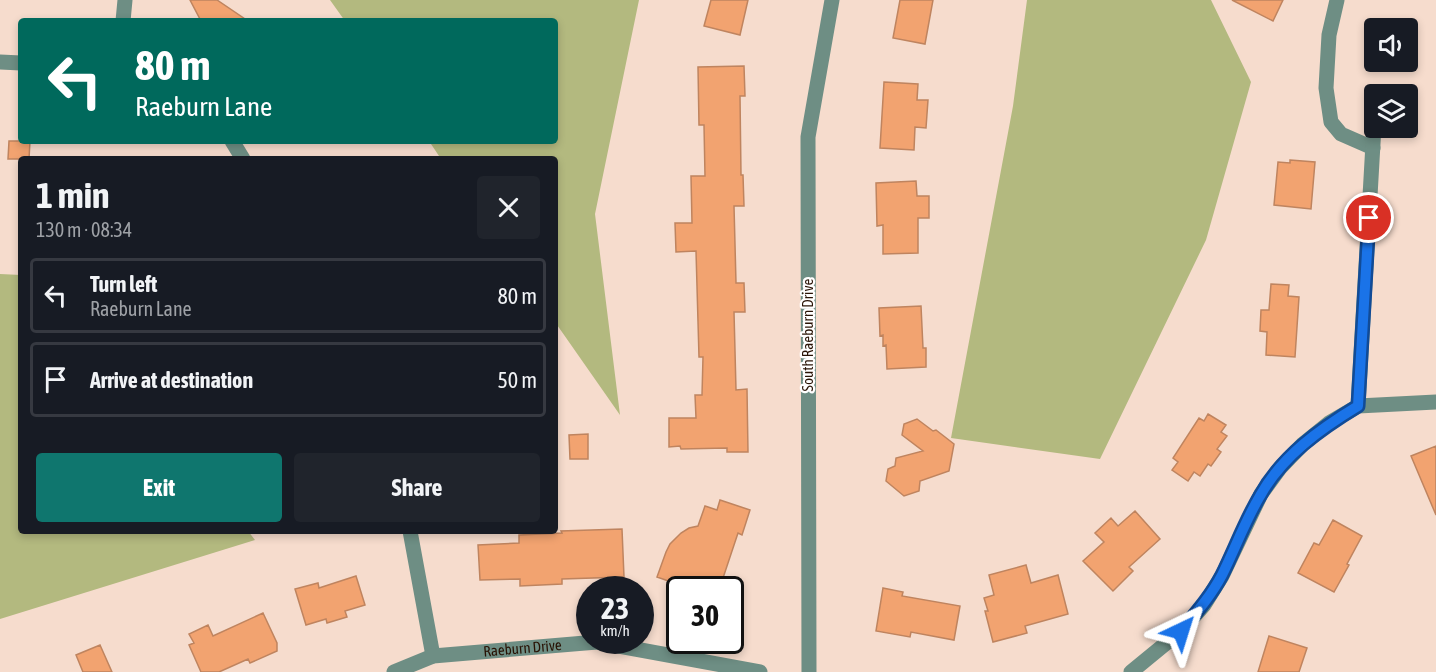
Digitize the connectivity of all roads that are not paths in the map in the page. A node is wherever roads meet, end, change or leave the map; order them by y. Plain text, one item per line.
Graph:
1 (125, 0) edge
2 (832, 0) edge
3 (1337, 0) edge
4 (123, 18) edge
5 (0, 62) edge
6 (18, 63) edge
7 (1373, 138) edge
8 (1373, 148) junction
9 (1436, 402) edge
10 (1358, 406) junction
11 (412, 534) edge
12 (433, 656) junction
13 (394, 672) edge
14 (760, 672) edge
15 (809, 672) edge
16 (1131, 672) edge

1 - 4 street
2 - 15 street, South Raeburn Drive
3 - 8 street
5 - 6 street
7 - 8 street
8 - 10 street
9 - 10 street
10 - 16 street
11 - 12 street
12 - 13 street, Raeburn Drive
12 - 14 street, Raeburn Drive

